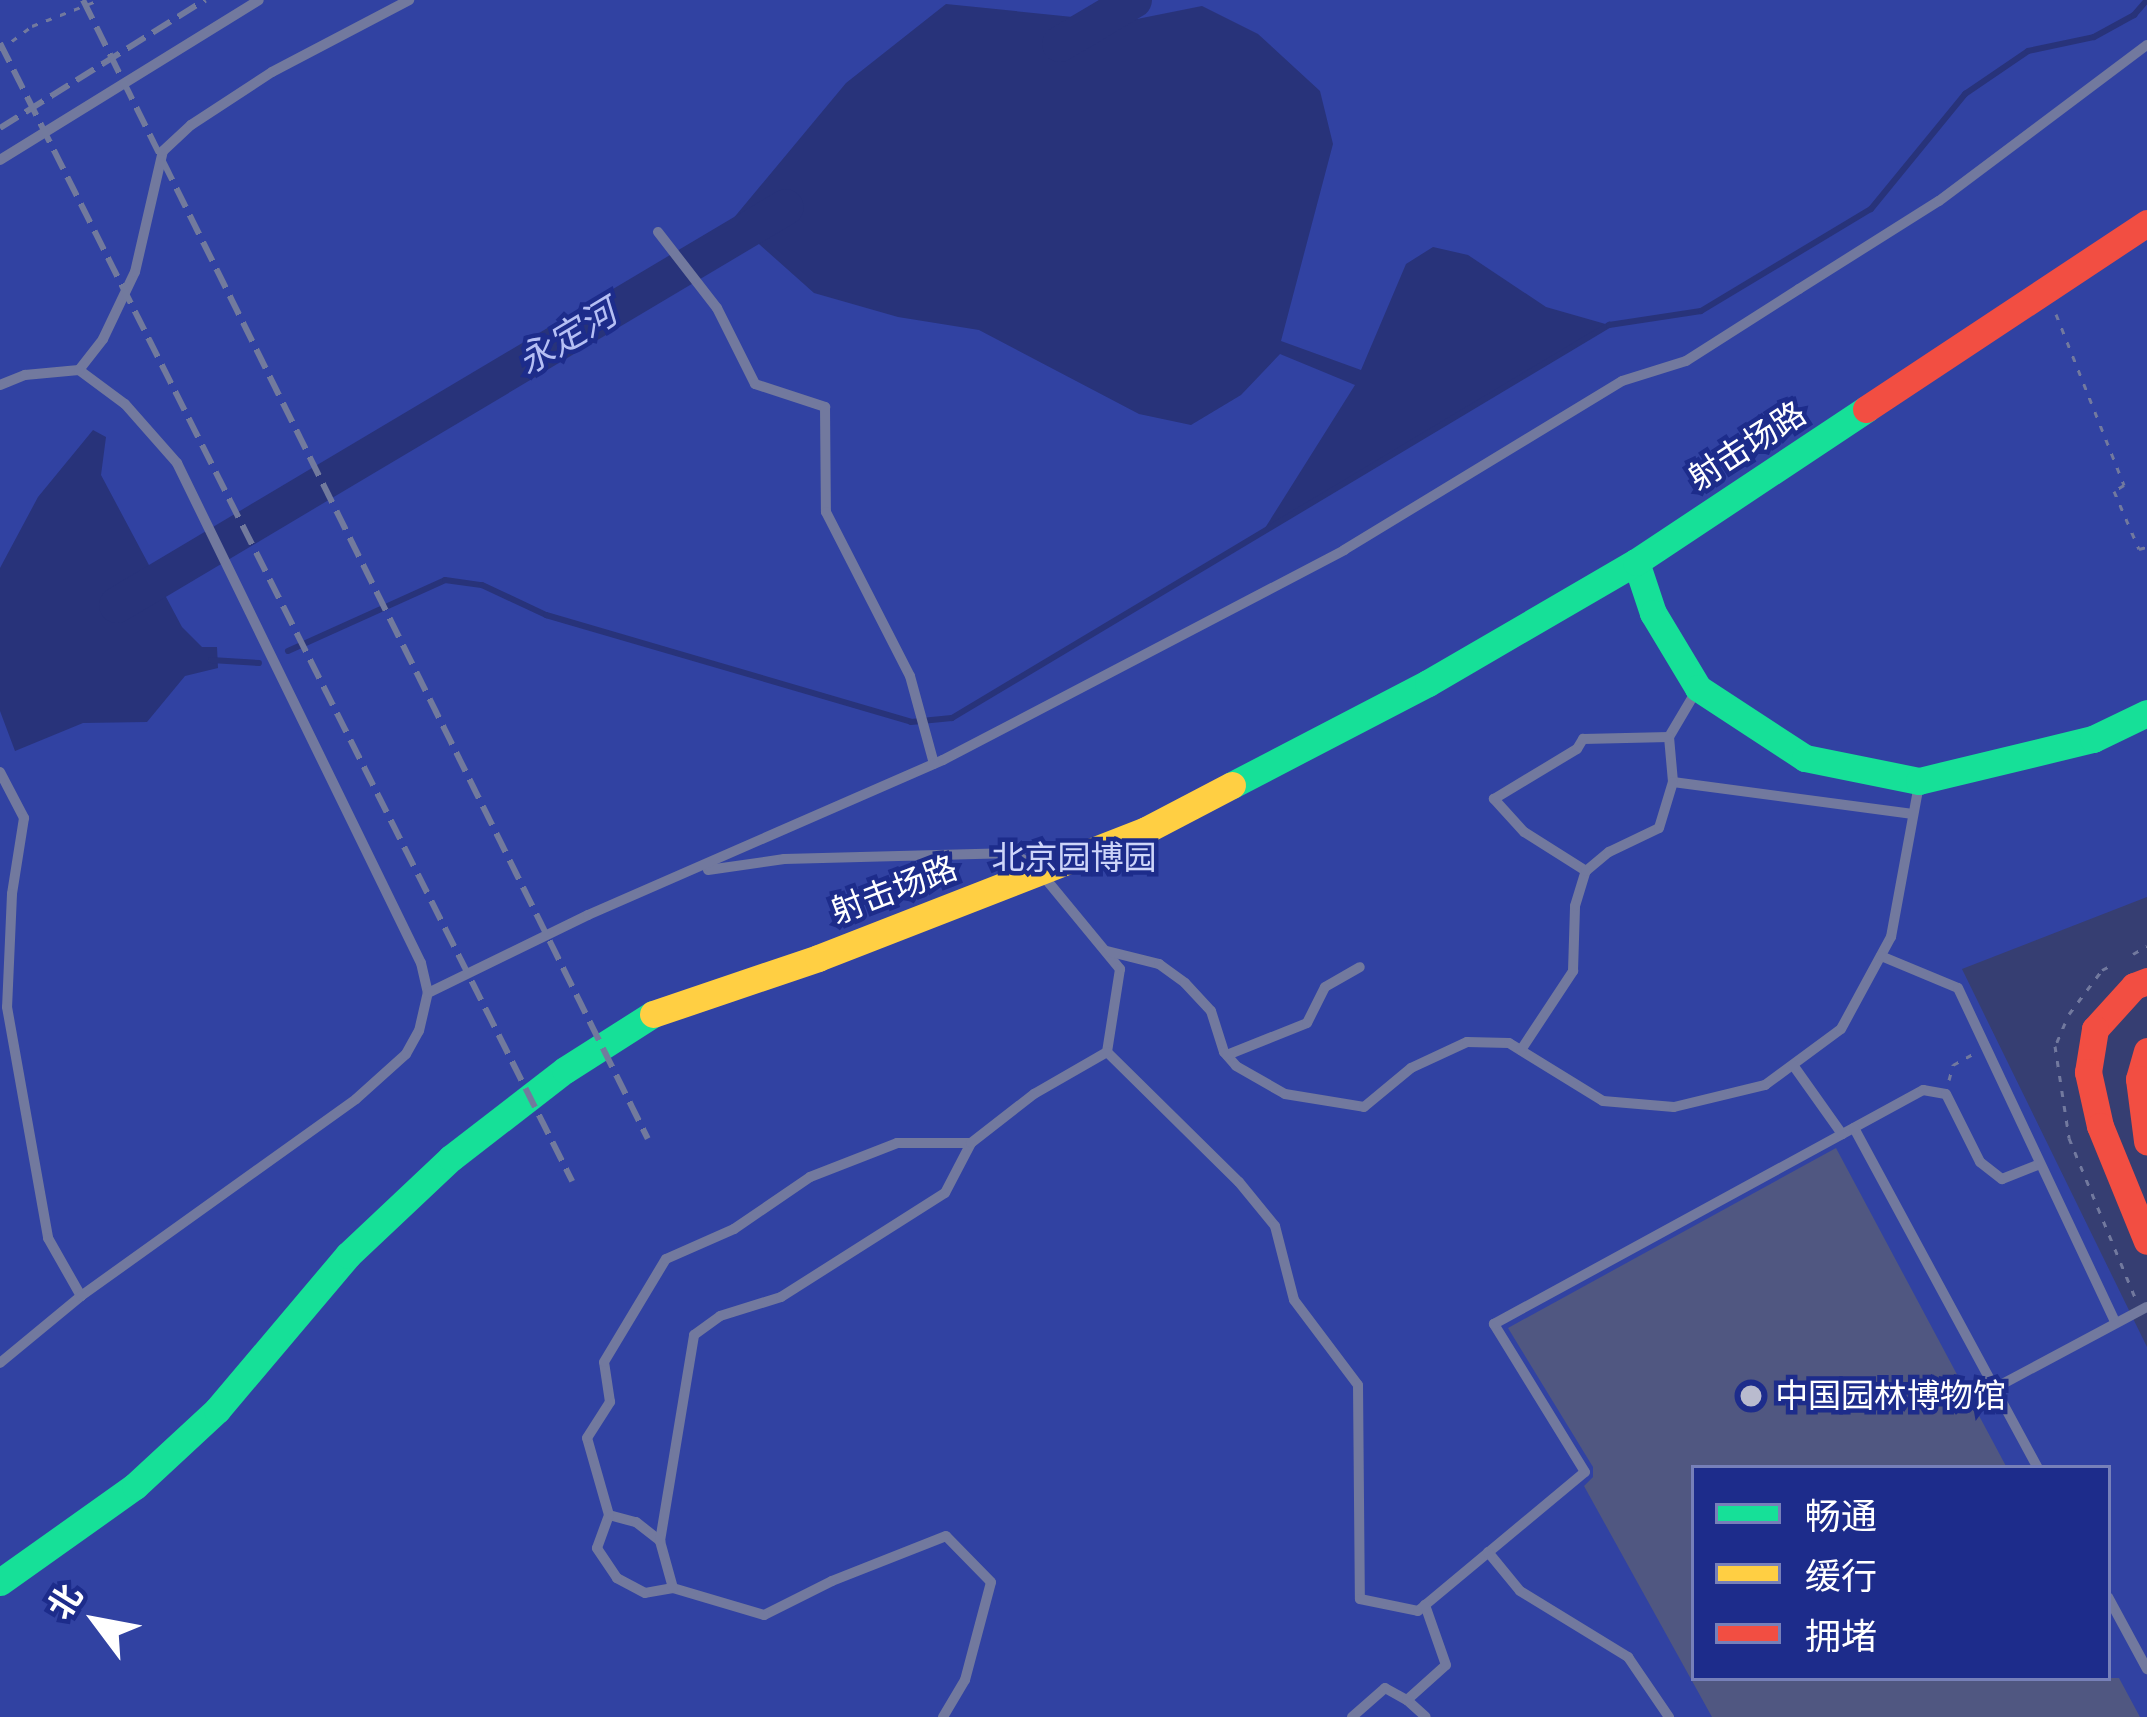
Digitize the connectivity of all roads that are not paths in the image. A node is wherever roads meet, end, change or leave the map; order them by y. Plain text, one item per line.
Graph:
1 (259, 0) edge
2 (409, 0) edge
3 (2147, 45) edge
4 (0, 160) edge
5 (2147, 223) edge
6 (658, 232) dead end
7 (79, 370) junction
8 (0, 386) edge
9 (1636, 562) junction
10 (1698, 688) junction
11 (2147, 713) edge
12 (1669, 737) junction
13 (934, 764) junction
14 (0, 772) edge
15 (1673, 782) junction
16 (1919, 782) junction
17 (1913, 814) junction
18 (1586, 871) junction
19 (693, 872) junction
20 (1040, 872) junction
21 (1106, 951) junction
22 (1881, 956) junction
23 (1360, 967) dead end
24 (2147, 981) edge
25 (428, 993) junction
26 (1521, 1050) junction
27 (2147, 1051) edge
28 (1107, 1052) junction
29 (1227, 1055) junction
30 (1792, 1065) junction
31 (1848, 1131) junction
32 (2147, 1141) edge
33 (971, 1143) junction
34 (2040, 1164) junction
35 (2147, 1241) edge
36 (82, 1297) junction
37 (2147, 1307) edge
38 (2115, 1322) junction
39 (0, 1363) edge
40 (1995, 1388) junction
41 (2036, 1465) edge
42 (609, 1514) junction
43 (660, 1541) junction
44 (1488, 1552) junction
45 (0, 1582) edge
46 (673, 1588) junction
47 (2111, 1604) edge
48 (1425, 1605) junction
49 (2147, 1670) edge
50 (1407, 1700) junction
51 (943, 1717) edge
52 (1352, 1717) edge
53 (1426, 1717) edge
54 (1670, 1717) edge

1 - 4 lane
2 - 7 lane
3 - 13 lane
5 - 9 street, 射击场路
6 - 13 lane
7 - 8 lane
7 - 25 lane
9 - 10 street
9 - 20 street, 射击场路
10 - 12 lane
10 - 16 street
11 - 16 street
12 - 15 lane
12 - 18 lane
13 - 19 lane
14 - 36 lane
15 - 17 lane
15 - 18 lane
16 - 17 lane
17 - 22 lane
18 - 26 lane
19 - 20 lane
19 - 25 lane
20 - 21 lane
20 - 45 street, 射击场路
21 - 28 lane
21 - 29 lane
22 - 30 lane
22 - 34 lane
23 - 29 lane
24 - 35 street
25 - 36 lane
26 - 29 lane
26 - 30 lane
27 - 32 street
28 - 33 lane
28 - 48 lane
30 - 31 lane
31 - 34 lane
31 - 40 lane
31 - 44 lane
33 - 42 lane
33 - 43 lane
34 - 38 lane
36 - 39 lane
37 - 38 lane
38 - 40 lane
40 - 41 lane
42 - 43 lane
42 - 46 lane
43 - 46 lane
44 - 48 lane
44 - 54 lane
46 - 51 lane
47 - 49 lane
48 - 50 lane
50 - 52 lane
50 - 53 lane

